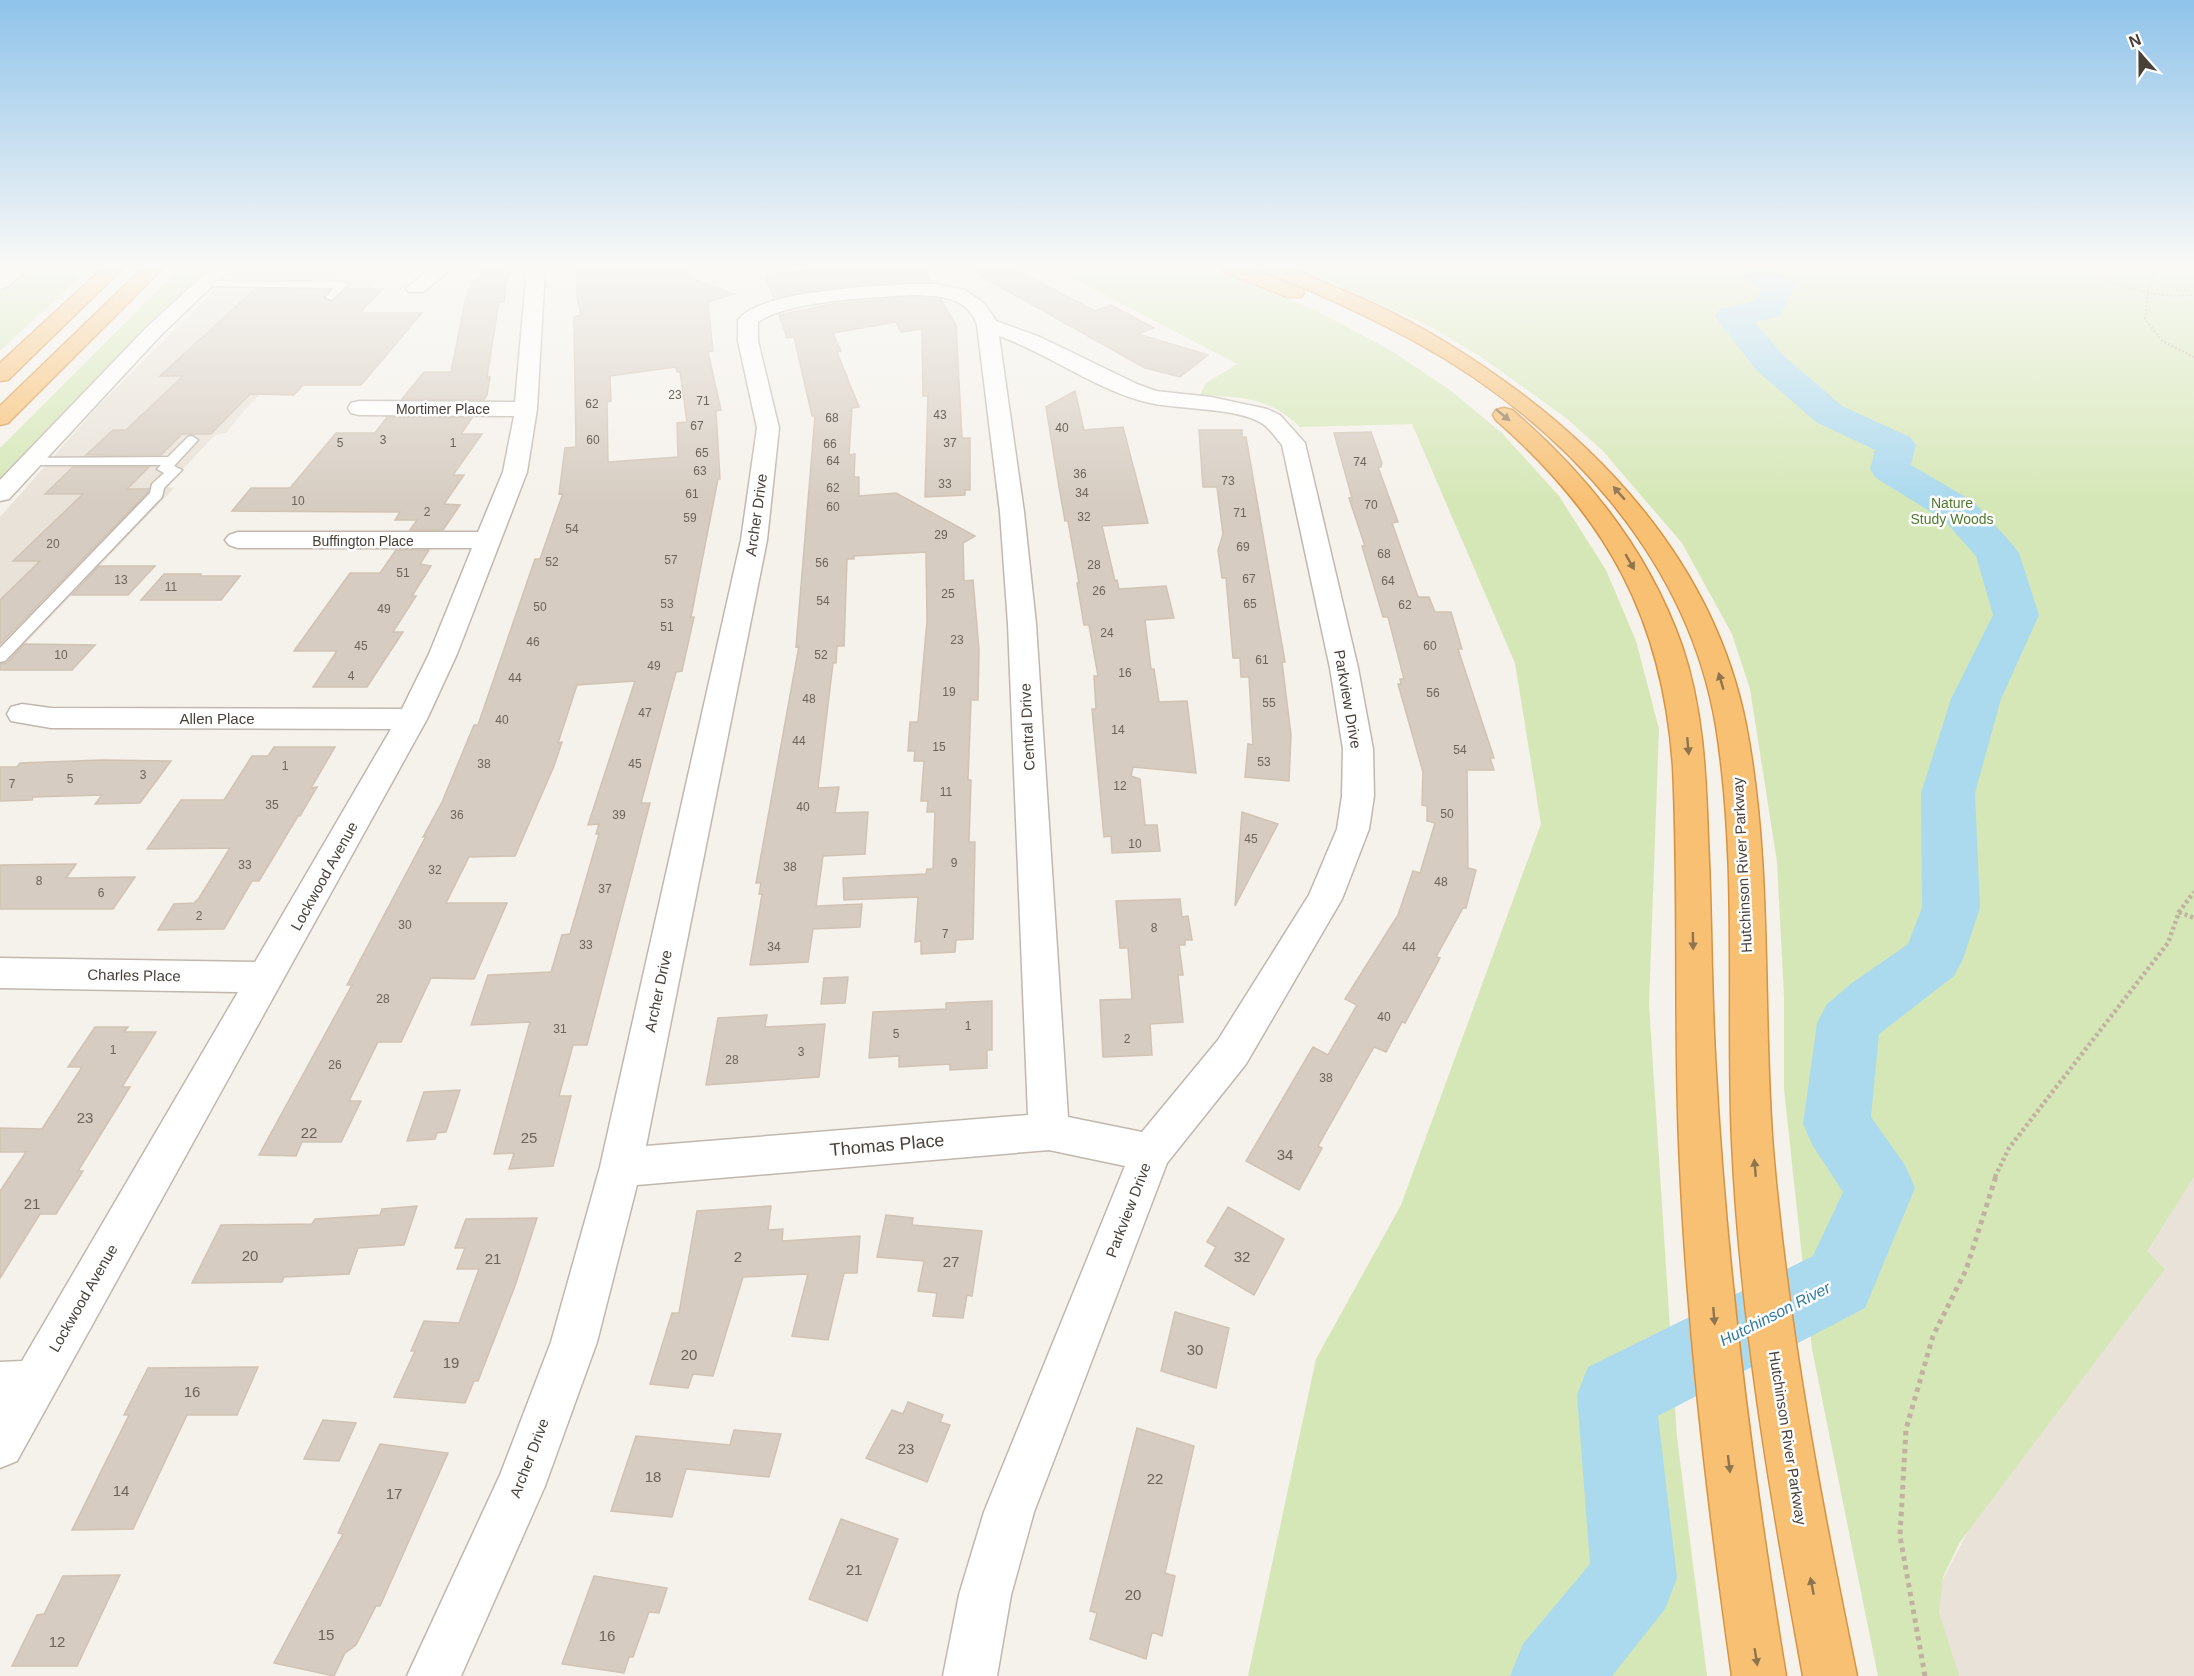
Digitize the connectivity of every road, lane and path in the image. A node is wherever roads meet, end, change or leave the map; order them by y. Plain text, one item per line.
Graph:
1 (31, 346) edge
2 (74, 346) edge
3 (139, 346) edge
4 (530, 346) edge
5 (749, 346) edge
6 (990, 346) edge
7 (1043, 346) edge
8 (1399, 346) edge
9 (1438, 346) edge
10 (2172, 346) edge
11 (2194, 357) edge
12 (0, 375) edge
13 (359, 408) dead end
14 (526, 409) junction
15 (0, 418) edge
16 (192, 440) dead end
17 (29, 461) junction
18 (171, 462) junction
19 (0, 494) edge
20 (238, 540) dead end
21 (488, 540) junction
22 (0, 657) edge
23 (22, 714) dead end
24 (412, 719) junction
25 (2194, 892) edge
26 (2179, 912) junction
27 (2194, 918) edge
28 (0, 974) edge
29 (267, 977) junction
30 (1049, 1132) junction
31 (1151, 1152) junction
32 (621, 1167) junction
33 (17, 1384) edge
34 (0, 1444) edge
35 (434, 1676) edge
36 (970, 1676) edge
37 (1759, 1676) edge
38 (1830, 1676) edge
39 (1925, 1676) edge

1 - 12 highway
2 - 15 highway
3 - 17 street
4 - 14 street, Lockwood Avenue
5 - 32 street, Archer Drive
6 - 30 street, Central Drive
7 - 31 street, Parkview Drive
8 -> 37 highway
38 -> 9 highway, Hutchinson River Parkway
10 - 11 path
13 - 14 street, Mortimer Place
14 - 21 street, Lockwood Avenue
16 - 18 lane
17 - 18 lane
17 - 19 street
18 - 22 lane
20 - 21 street, Buffington Place
21 - 24 street, Lockwood Avenue
23 - 24 street, Allen Place
24 - 29 street, Lockwood Avenue
25 - 26 path
26 - 27 path
26 - 39 path
28 - 29 street, Charles Place
29 - 33 street, Lockwood Avenue
30 - 31 street, Thomas Place
30 - 32 street, Thomas Place
31 - 36 street, Parkview Drive
32 - 35 street, Archer Drive
33 - 34 street, Lockwood Avenue

